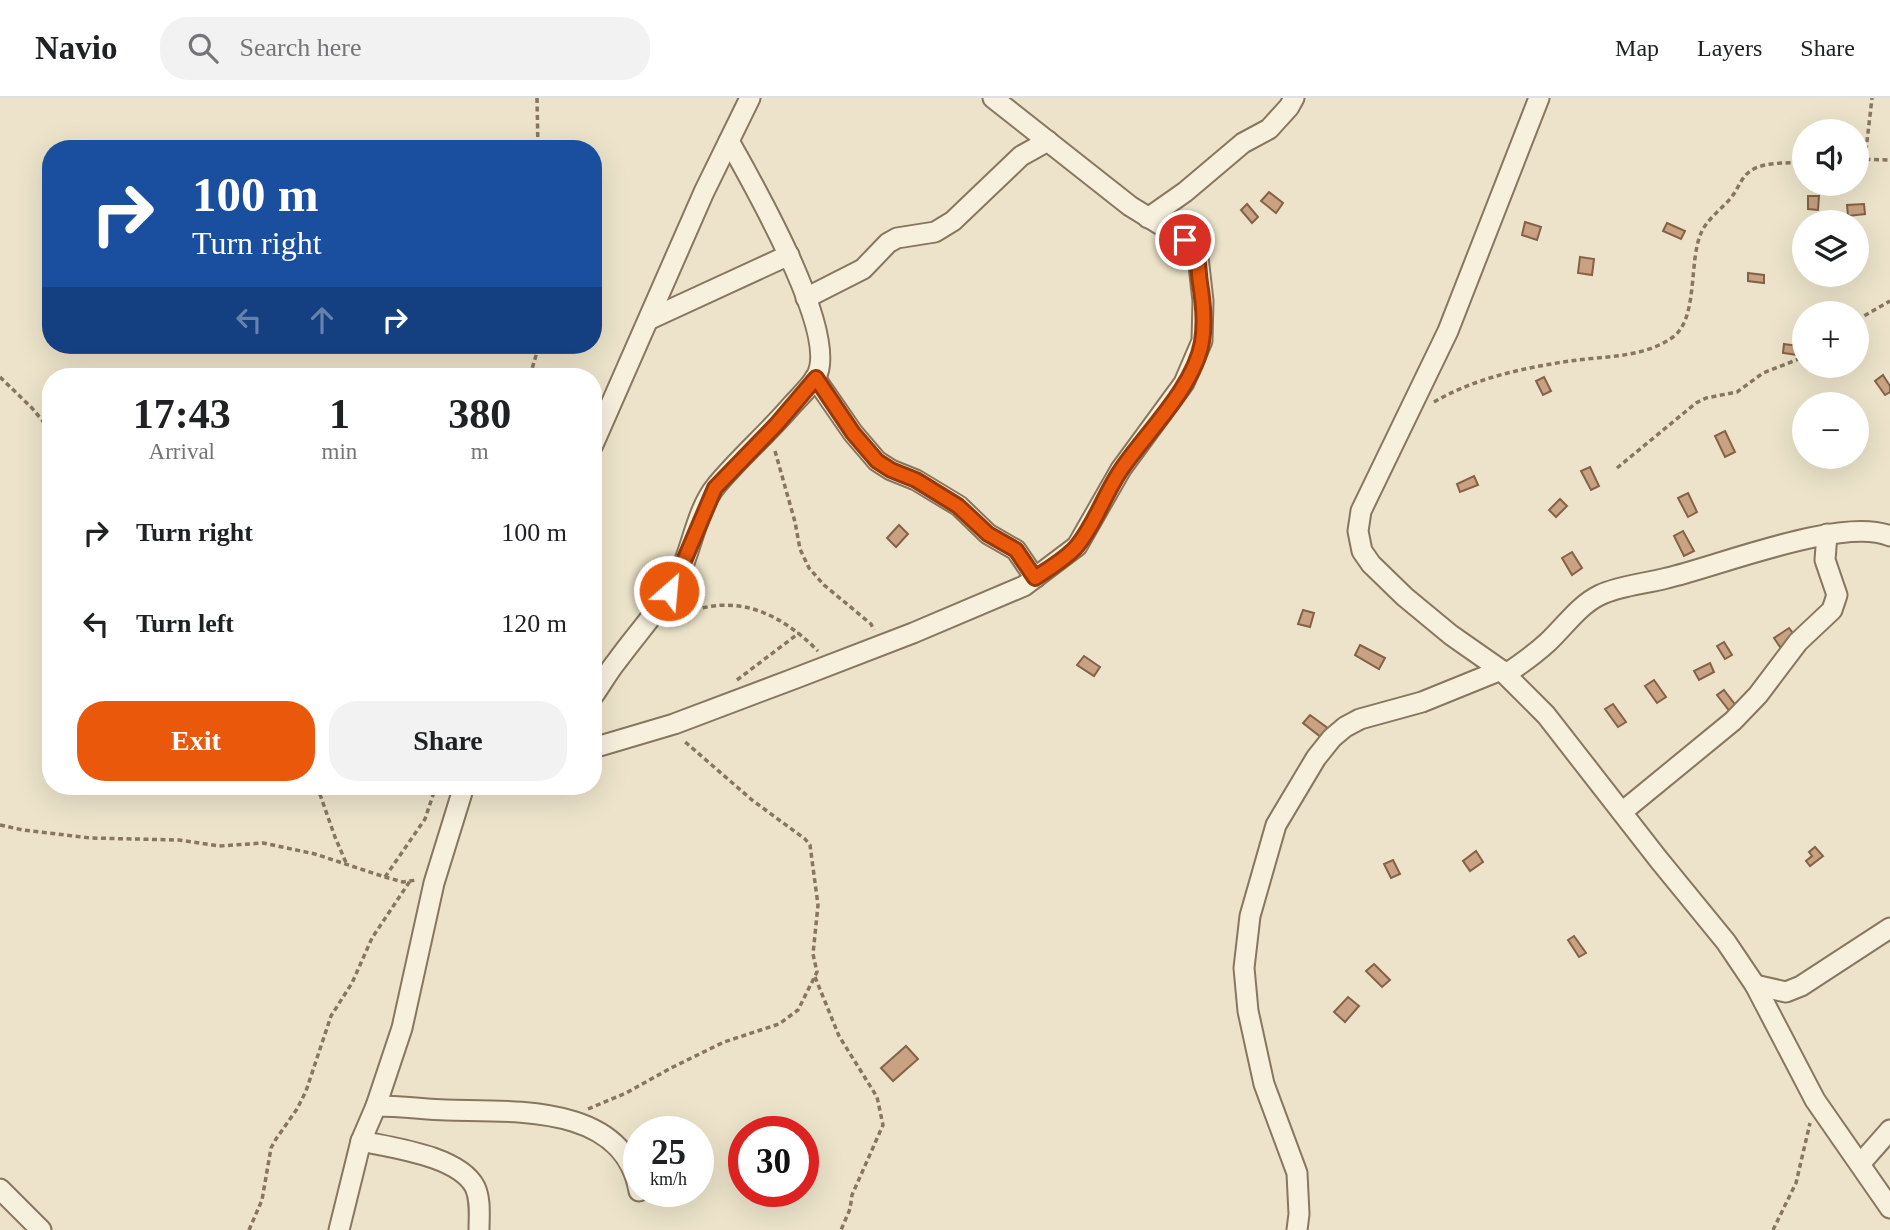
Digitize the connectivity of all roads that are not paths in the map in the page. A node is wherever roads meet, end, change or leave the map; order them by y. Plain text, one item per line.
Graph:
1 (750, 98) edge
2 (993, 98) edge
3 (1294, 98) edge
4 (1539, 98) edge
5 (729, 141) junction
6 (1048, 141) junction
7 (1148, 218) junction
8 (789, 255) junction
9 (806, 298) junction
10 (650, 318) junction
11 (816, 378) junction
12 (602, 425) edge
13 (1827, 534) junction
14 (1890, 536) edge
15 (1035, 578) junction
16 (1504, 672) junction
17 (602, 682) edge
18 (602, 745) edge
19 (461, 795) edge
20 (1622, 812) junction
21 (1890, 928) edge
22 (1755, 985) junction
23 (376, 1106) junction
24 (1890, 1130) edge
25 (362, 1141) junction
26 (623, 1154) edge
27 (1860, 1164) junction
28 (0, 1189) edge
29 (1890, 1208) edge
30 (41, 1230) edge
31 (340, 1230) edge
32 (479, 1230) edge
33 (1297, 1230) edge

1 - 5 street
2 - 6 street
3 - 7 street
4 - 16 street
5 - 8 street
5 - 10 street
6 - 7 street
6 - 9 street
7 - 15 street
8 - 9 street
8 - 10 street
9 - 11 street
10 - 12 street
11 - 15 street
11 - 17 street
13 - 14 street
13 - 16 street
13 - 20 street
15 - 18 street
16 - 20 street
16 - 33 street
19 - 23 street
20 - 22 street
21 - 22 street
22 - 27 street
23 - 25 street
23 - 26 street
24 - 27 street
25 - 31 street
25 - 32 street
27 - 29 street
28 - 30 street

